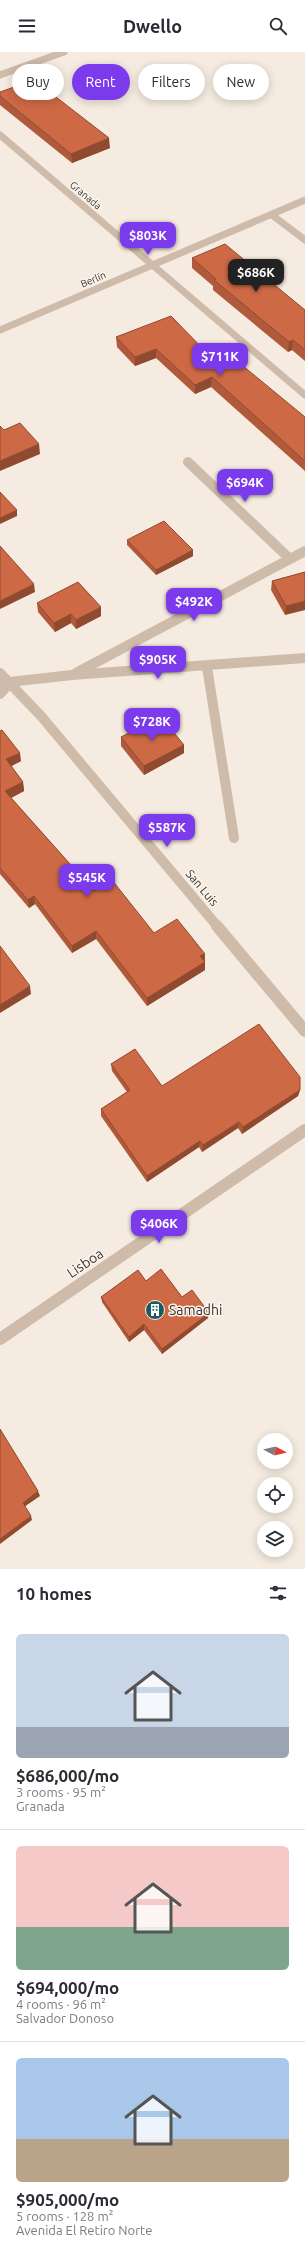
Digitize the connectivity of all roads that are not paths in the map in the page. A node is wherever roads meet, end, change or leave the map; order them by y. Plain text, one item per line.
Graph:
1 (64, 52) edge
2 (0, 74) edge
3 (0, 135) edge
4 (305, 200) edge
5 (272, 214) junction
6 (305, 240) edge
7 (152, 265) junction
8 (0, 330) edge
9 (305, 395) edge
10 (188, 462) dead end
11 (305, 551) edge
12 (290, 559) junction
13 (305, 658) edge
14 (207, 667) junction
15 (0, 673) edge
16 (72, 675) junction
17 (5, 683) edge
18 (0, 694) edge
19 (234, 838) dead end
20 (305, 1031) edge
21 (305, 1130) edge
22 (0, 1339) edge

1 - 2 street
3 - 7 street, Granada
4 - 5 street, Berlín
5 - 6 street
5 - 7 street, Berlín
7 - 8 street, Berlín
7 - 9 street, Granada
10 - 12 street
11 - 12 street
12 - 16 street
13 - 14 street
14 - 16 street
14 - 19 street
15 - 17 street, San Luis
16 - 17 street
17 - 18 street
17 - 20 street, San Luis
21 - 22 street, Lisboa

